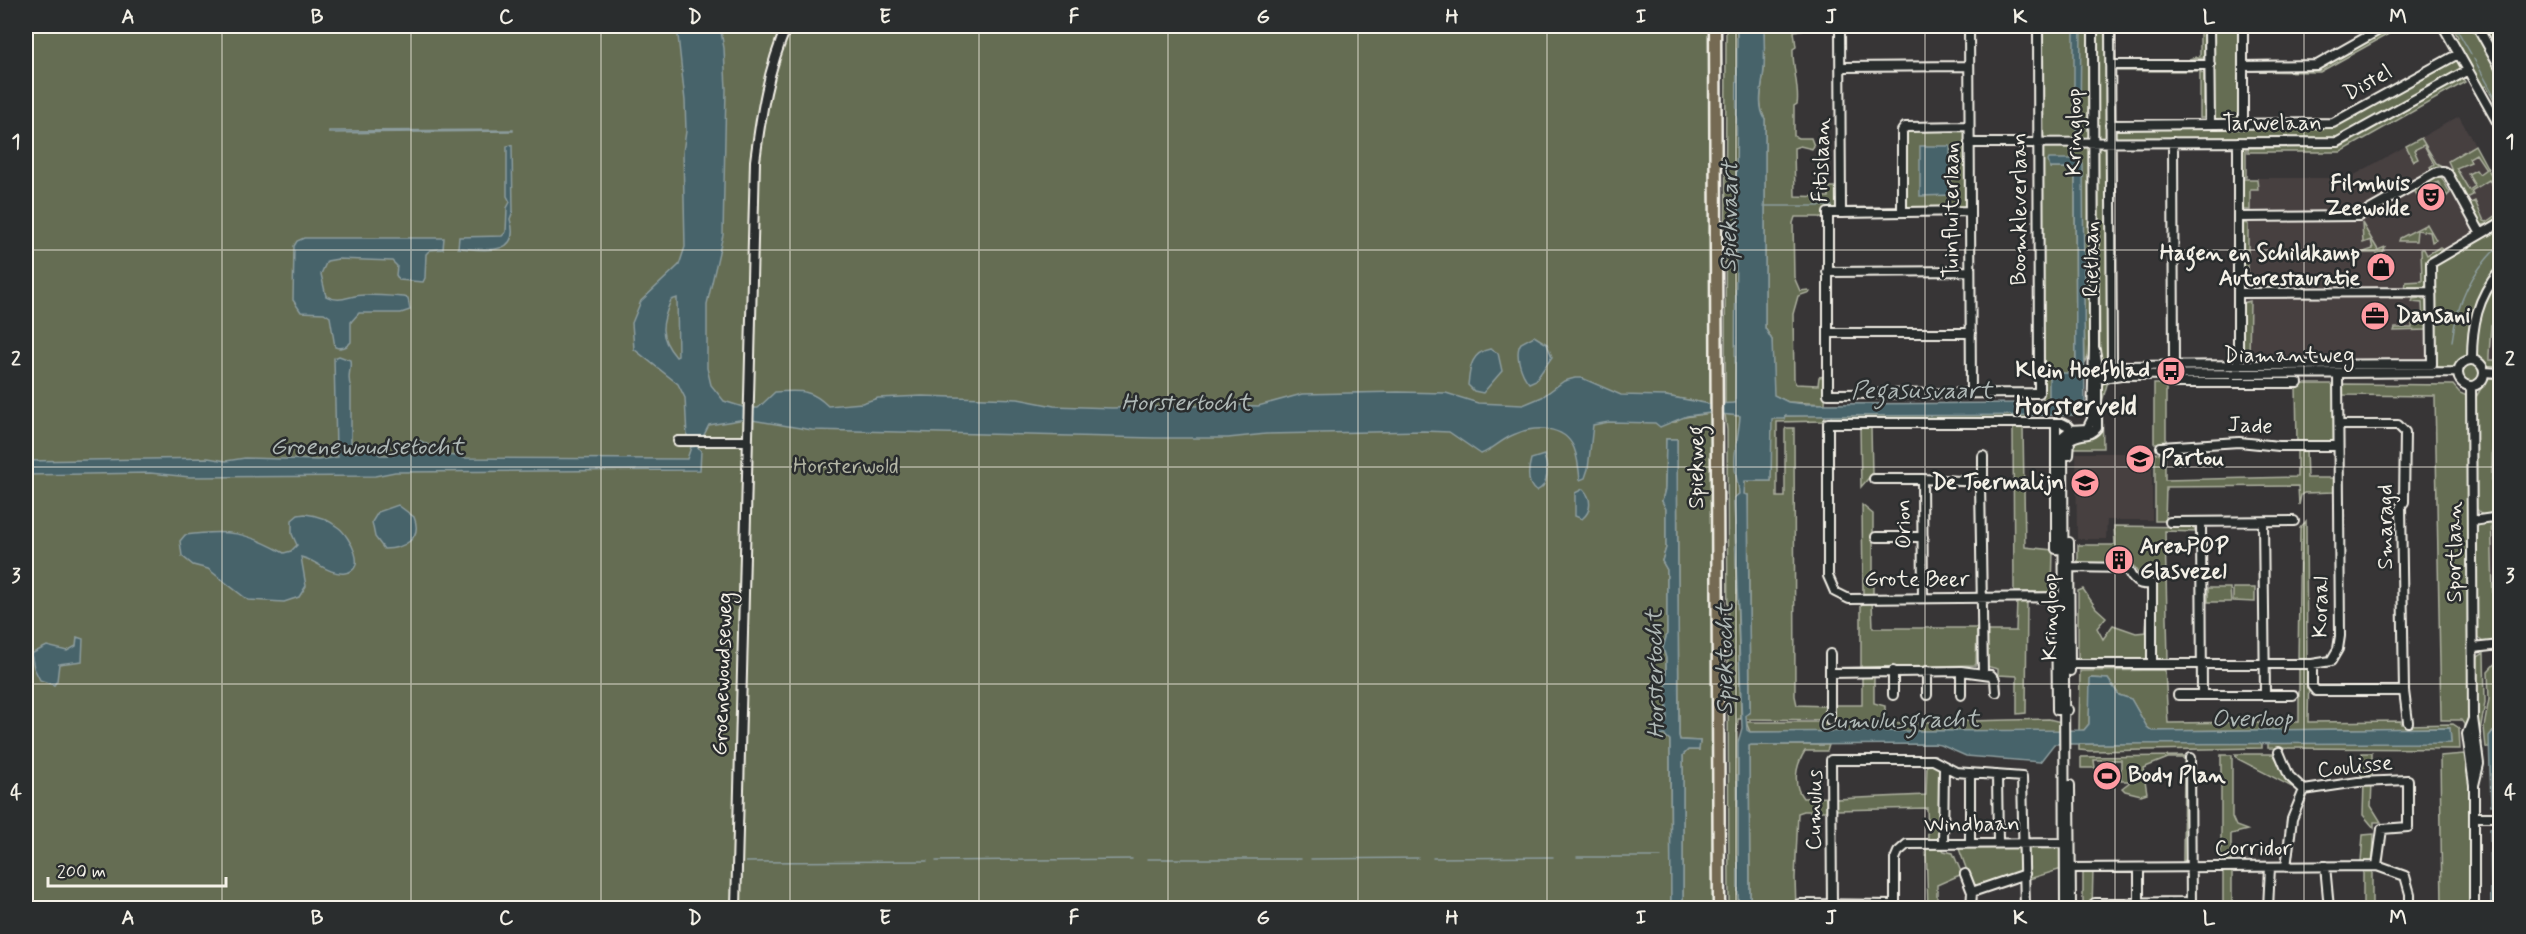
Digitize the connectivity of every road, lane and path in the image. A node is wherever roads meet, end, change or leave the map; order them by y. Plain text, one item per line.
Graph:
1 (787, 26) edge
2 (1715, 26) edge
3 (1840, 26) edge
4 (1969, 26) edge
5 (2038, 26) edge
6 (2093, 26) edge
7 (2110, 26) edge
8 (2209, 26) edge
9 (2243, 26) edge
10 (2386, 26) edge
11 (2443, 26) edge
12 (2477, 26) edge
13 (2458, 54) junction
14 (2110, 65) junction
15 (2210, 65) junction
16 (1969, 66) junction
17 (2243, 66) junction
18 (1842, 67) junction
19 (2500, 68) edge
20 (2468, 70) junction
21 (2243, 123) junction
22 (2210, 124) junction
23 (2110, 125) junction
24 (1969, 126) junction
25 (2500, 127) edge
26 (2173, 142) junction
27 (2238, 142) junction
28 (1970, 143) junction
29 (2038, 143) junction
30 (2110, 143) junction
31 (2093, 144) junction
32 (1970, 211) junction
33 (1902, 212) junction
34 (1841, 213) junction
35 (2238, 217) junction
36 (2500, 223) edge
37 (2481, 234) junction
38 (1970, 271) junction
39 (2500, 271) edge
40 (1827, 272) junction
41 (2432, 292) junction
42 (2238, 293) junction
43 (1828, 333) junction
44 (1971, 333) junction
45 (2472, 359) junction
46 (2432, 364) junction
47 (2174, 370) junction
48 (2238, 370) junction
49 (2458, 372) junction
50 (2485, 372) junction
51 (2432, 373) junction
52 (2500, 373) edge
53 (2338, 374) junction
54 (2095, 375) junction
55 (2285, 379) junction
56 (2298, 383) dead end
57 (2471, 386) junction
58 (1971, 393) junction
59 (2056, 423) junction
60 (2338, 425) junction
61 (2071, 434) junction
62 (678, 441) dead end
63 (748, 441) junction
64 (2338, 446) junction
65 (2161, 447) dead end
66 (1983, 456) dead end
67 (1874, 479) dead end
68 (1922, 480) junction
69 (1980, 482) junction
70 (2500, 517) edge
71 (2294, 521) dead end
72 (2472, 521) junction
73 (2170, 522) dead end
74 (2263, 522) junction
75 (2201, 523) junction
76 (1876, 537) dead end
77 (1923, 537) junction
78 (2066, 550) junction
79 (2069, 567) junction
80 (2063, 597) junction
81 (1923, 598) junction
82 (1981, 598) junction
83 (2500, 645) edge
84 (2473, 648) junction
85 (1830, 654) dead end
86 (2067, 664) junction
87 (2152, 664) junction
88 (2200, 664) junction
89 (2264, 664) junction
90 (2312, 664) junction
91 (1893, 671) junction
92 (1927, 671) junction
93 (1961, 671) junction
94 (1830, 673) junction
95 (1983, 674) junction
96 (2404, 691) junction
97 (1996, 692) dead end
98 (1893, 695) dead end
99 (1927, 695) dead end
100 (1961, 695) dead end
101 (2178, 695) dead end
102 (2202, 695) junction
103 (2265, 695) junction
104 (2293, 695) dead end
105 (2067, 710) junction
106 (1830, 722) dead end
107 (2408, 722) dead end
108 (2279, 752) dead end
109 (2190, 758) dead end
110 (1944, 767) junction
111 (1970, 773) junction
112 (1997, 775) junction
113 (2304, 790) junction
114 (2474, 817) junction
115 (2500, 817) edge
116 (1943, 843) junction
117 (1970, 843) junction
118 (1998, 843) junction
119 (2024, 843) junction
120 (2068, 843) junction
121 (2325, 866) junction
122 (2377, 866) junction
123 (2190, 867) junction
124 (2270, 867) junction
125 (2286, 867) junction
126 (2068, 868) junction
127 (2139, 868) junction
128 (1965, 874) dead end
129 (2025, 874) junction
130 (1971, 892) junction
131 (2095, 903) dead end
132 (2139, 903) junction
133 (1799, 904) dead end
134 (2188, 905) edge
135 (1832, 906) edge
136 (1895, 907) edge
137 (736, 909) edge
138 (1719, 909) edge
139 (1971, 909) edge
140 (2025, 909) edge
141 (2065, 909) edge
142 (2071, 909) edge
143 (2268, 909) edge
144 (2330, 909) edge
145 (2410, 909) edge
146 (2474, 909) edge

1 - 63 street, Groenewoudseweg
2 - 138 main road, Spiekweg
3 - 18 street, Fitislaan
4 - 16 street, Tuinfluiterlaan
5 - 29 street, Boomkleverlaan
6 - 31 street, Kringloop
7 - 14 street, Rietlaan
8 - 15 street
9 - 17 street
10 - 17 street
11 - 13 street
12 - 19 street
13 - 20 street
13 - 21 street, Distel
14 - 15 street
14 - 23 street, Rietlaan
15 - 22 street
16 - 18 street
16 - 24 street, Tuinfluiterlaan
17 - 21 street
18 - 34 street, Fitislaan
20 - 25 street
20 - 27 street, Tarwelaan
21 - 22 street, Distel
22 - 23 street, Distel
23 - 30 street, Rietlaan
24 - 28 street, Tuinfluiterlaan
24 - 33 street
26 - 27 street, Tarwelaan
26 - 30 street, Tarwelaan
26 - 47 street
27 - 35 street
28 - 29 street, Tarwelaan
28 - 32 street, Tuinfluiterlaan
29 - 31 street, Tarwelaan
29 - 58 street, Boomkleverlaan
30 - 31 street, Tarwelaan
30 - 47 street, Rietlaan
31 - 54 street, Kringloop
32 - 33 street
32 - 38 street, Tuinfluiterlaan
33 - 34 street
34 - 40 street, Fitislaan
35 - 37 street
35 - 42 street
36 - 37 street
37 - 41 street
38 - 40 street
38 - 44 street, Tuinfluiterlaan
39 - 45 street
40 - 43 street, Fitislaan
41 - 42 street
41 - 46 street
42 - 48 street
43 - 44 street
43 - 58 street, Fitislaan
44 - 58 street, Tuinfluiterlaan
45 - 49 street
45 - 50 street
46 - 48 street
46 - 51 street
47 - 48 street, Diamantweg
47 - 54 street, Diamantweg
47 - 55 street
48 - 55 street, Diamantweg
49 - 51 street, Diamantweg
49 - 57 street
50 - 52 street
50 - 57 street
51 - 53 street, Diamantweg
53 - 55 street, Diamantweg
53 - 60 street, Koraal
54 - 61 street, Kringloop
55 - 56 street
57 - 72 street, Sportlaan
59 - 61 street
59 - 78 street
59 - 81 street, Grote Beer
60 - 64 street, Koraal
60 - 96 street, Smaragd
61 - 78 street, Kringloop
62 - 63 street
63 - 137 street, Groenewoudseweg
64 - 65 street, Jade
64 - 90 street, Koraal
66 - 69 street
67 - 68 street
68 - 69 street, Orion
68 - 77 street, Orion
69 - 82 street
70 - 72 street
71 - 74 street
72 - 84 street, Sportlaan
73 - 75 street
74 - 75 street
74 - 89 street
75 - 88 street
76 - 77 street
77 - 81 street, Orion
78 - 79 street, Kringloop
78 - 80 street, Kringloop
79 - 80 street, Kringloop
79 - 87 street
80 - 82 street, Grote Beer
80 - 86 street, Kringloop
80 - 105 street
81 - 82 street, Grote Beer
82 - 95 street
83 - 84 street
84 - 114 street, Sportlaan
85 - 94 street
86 - 87 street, Koraal
86 - 105 street, Kringloop
87 - 88 street, Koraal
88 - 89 street, Koraal
88 - 102 street
89 - 90 street, Koraal
89 - 103 street
90 - 96 street
91 - 92 street
91 - 94 street
91 - 98 street
92 - 93 street
92 - 99 street
93 - 95 street
93 - 100 street
94 - 106 street
95 - 97 street
96 - 107 street, Smaragd
101 - 102 street
102 - 103 street
103 - 104 street
105 - 120 street, Kringloop
108 - 113 street, Coulisse
109 - 123 street
110 - 111 street, Cumulus
110 - 116 street
110 - 135 street, Cumulus
111 - 112 street, Cumulus
111 - 117 street
112 - 118 street
112 - 119 street, Cumulus
113 - 122 street, Coulisse
113 - 125 street, Coulisse
114 - 115 street
114 - 146 street, Sportlaan
116 - 117 street, Windbaan
116 - 136 street, Windbaan
117 - 118 street, Windbaan
118 - 119 street, Windbaan
119 - 120 street, Windbaan
119 - 129 street
120 - 126 street, Kringloop
121 - 122 street, Corridor
121 - 125 street, Corridor
121 - 144 street
122 - 145 street, Corridor
123 - 124 street, Corridor
123 - 127 street, Corridor
123 - 134 street
124 - 125 street, Corridor
124 - 143 street
126 - 127 street, Corridor
126 - 141 street, Kringloop
126 - 142 street, Kringloop
127 - 132 street
128 - 130 street
129 - 130 street
129 - 140 street
130 - 139 street
131 - 132 street
132 - 134 street
133 - 135 street
135 - 136 street

